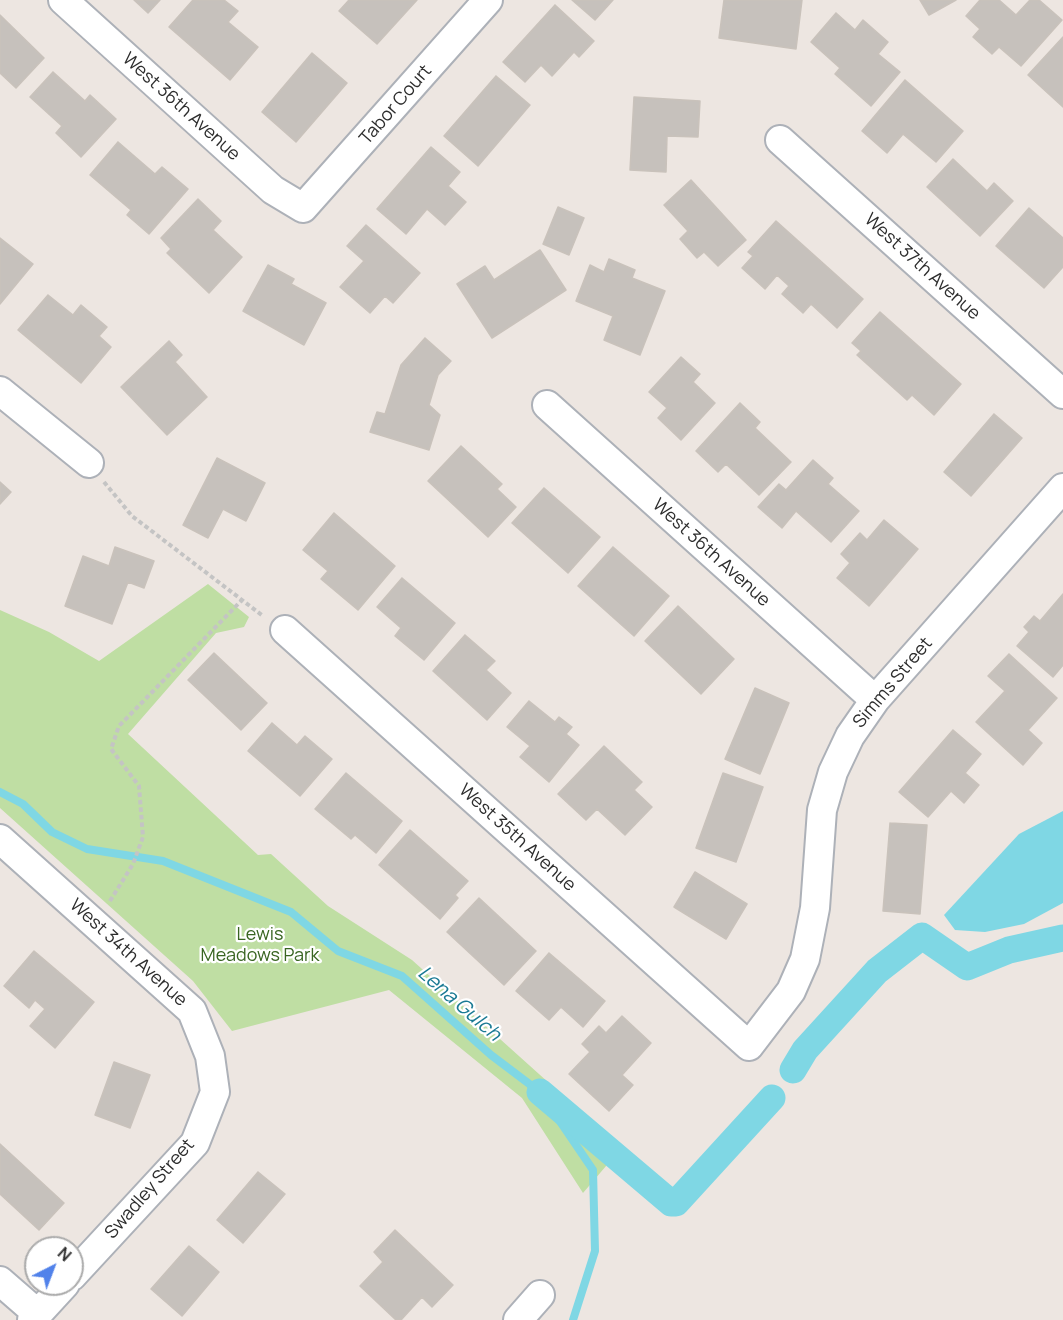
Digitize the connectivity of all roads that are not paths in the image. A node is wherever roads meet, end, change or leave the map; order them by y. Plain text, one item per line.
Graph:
1 (63, 0) edge
2 (488, 0) edge
3 (780, 140) dead end
4 (303, 208) joint
5 (0, 391) edge
6 (1063, 394) edge
7 (547, 405) dead end
8 (89, 463) road end
9 (1063, 488) edge
10 (285, 630) road end
11 (876, 700) junction
12 (0, 839) edge
13 (749, 1046) joint
14 (215, 1092) joint
15 (84, 1263) edge
16 (0, 1281) edge
17 (540, 1295) dead end
18 (54, 1296) edge
19 (35, 1317) edge
20 (518, 1320) edge

1 - 4 street, West 36th Avenue
2 - 4 street, Tabor Court
3 - 6 street, West 37th Avenue
5 - 8 street
7 - 11 street, West 36th Avenue
9 - 11 street, Simms Street
10 - 13 street, West 35th Avenue
11 - 13 street, Simms Street
12 - 14 street, West 34th Avenue
14 - 15 street, Swadley Street
16 - 19 street
17 - 20 street
18 - 19 street

